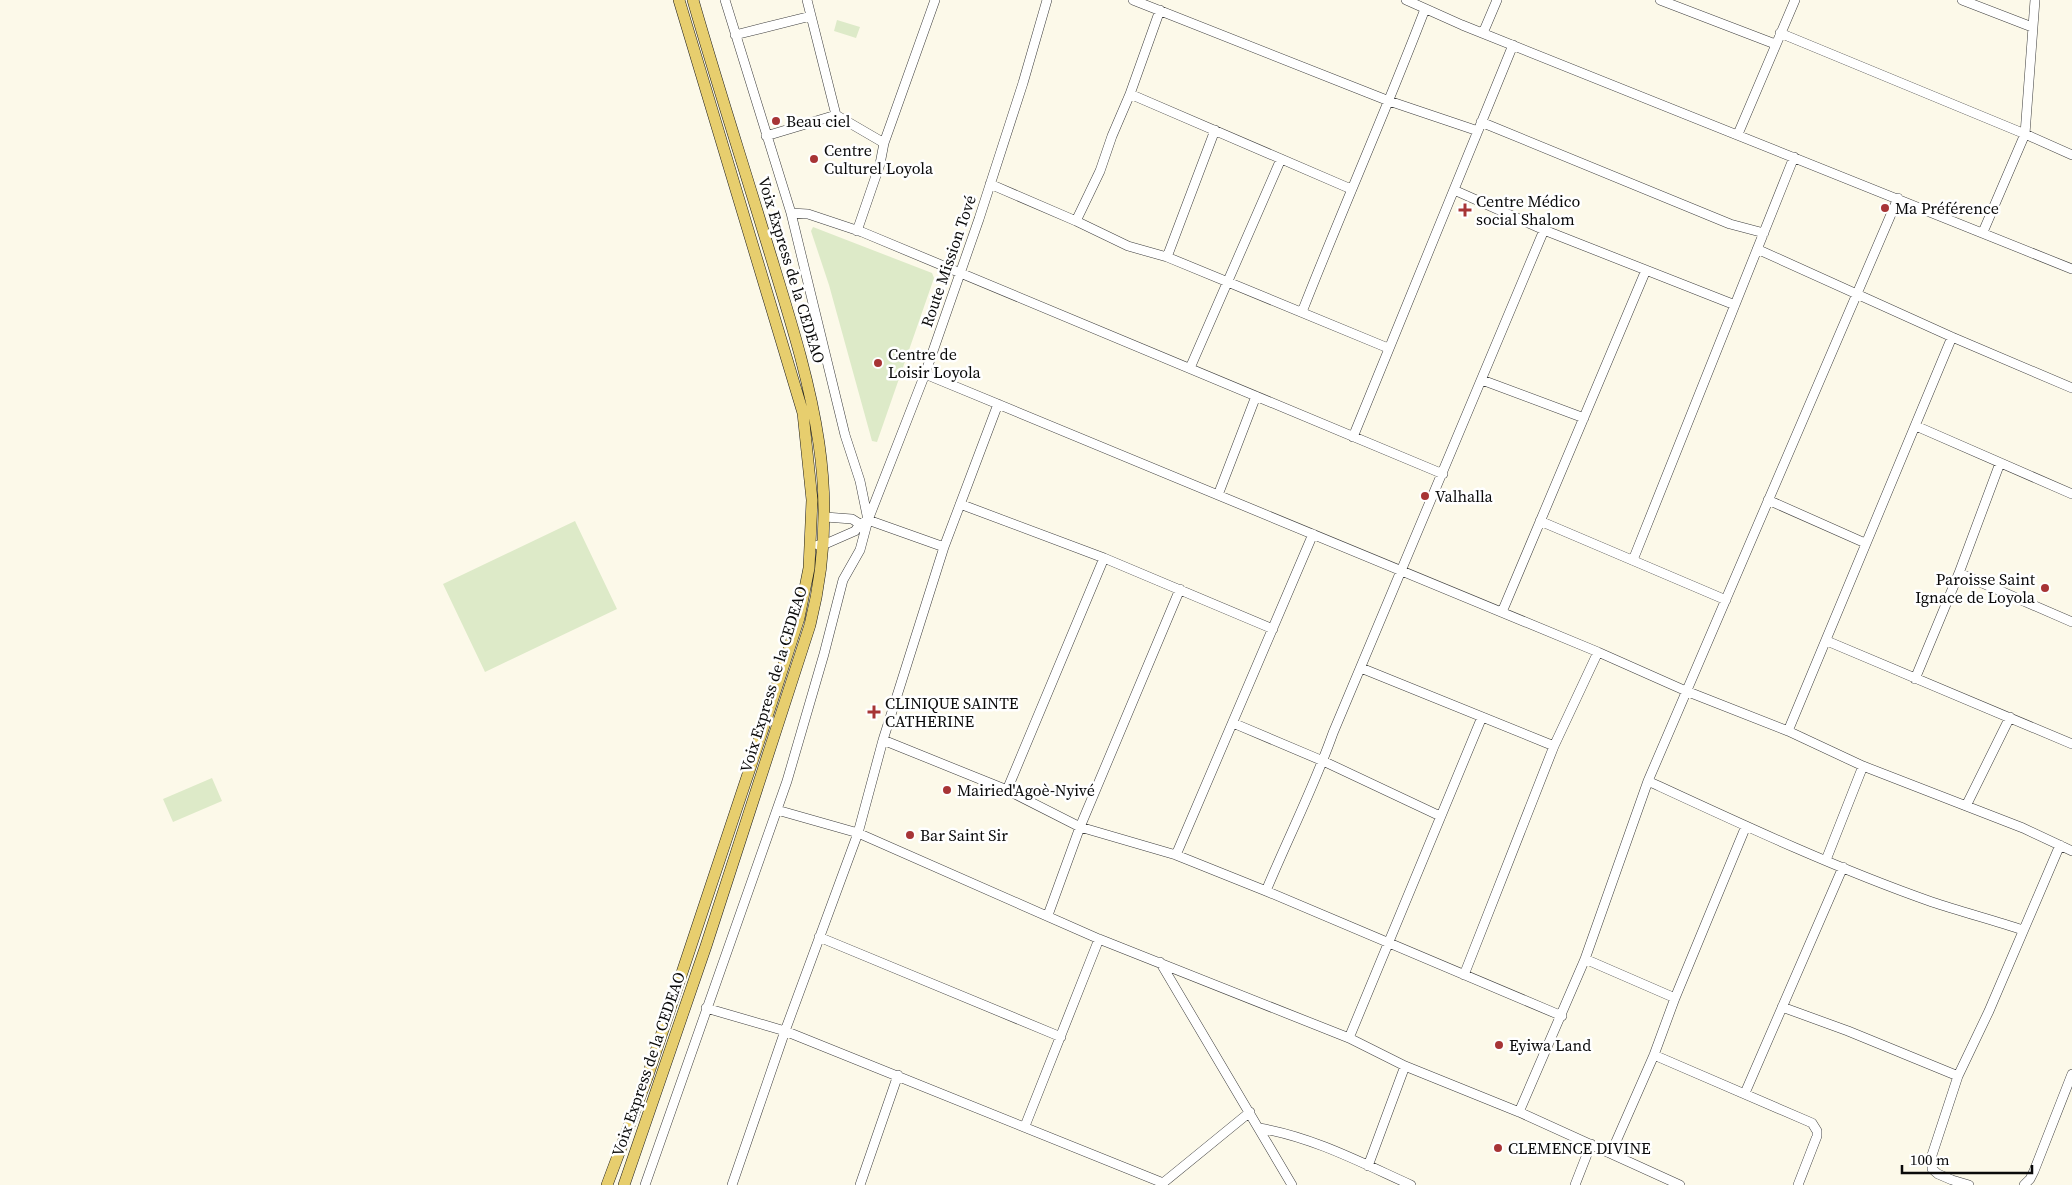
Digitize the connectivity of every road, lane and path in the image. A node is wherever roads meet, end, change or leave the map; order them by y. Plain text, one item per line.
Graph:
1 (679, 0) edge
2 (693, 0) edge
3 (725, 0) edge
4 (807, 0) edge
5 (935, 0) edge
6 (1047, 0) edge
7 (1133, 0) edge
8 (1406, 0) edge
9 (1496, 0) edge
10 (1660, 0) edge
11 (1795, 0) edge
12 (1962, 0) edge
13 (2036, 0) edge
14 (1425, 9) junction
15 (1160, 10) junction
16 (812, 16) junction
17 (2032, 28) junction
18 (1483, 33) junction
19 (1780, 33) junction
20 (735, 36) junction
21 (1775, 44) junction
22 (1513, 45) junction
23 (1130, 94) junction
24 (1389, 102) junction
25 (836, 115) junction
26 (1481, 122) junction
27 (1215, 130) junction
28 (1478, 131) junction
29 (1738, 134) junction
30 (2025, 134) junction
31 (766, 136) junction
32 (884, 143) junction
33 (2072, 155) edge
34 (1794, 157) junction
35 (1281, 159) junction
36 (990, 184) junction
37 (1351, 188) junction
38 (1454, 190) junction
39 (1898, 198) junction
40 (792, 213) junction
41 (1076, 220) junction
42 (1544, 230) junction
43 (857, 231) junction
44 (1983, 232) junction
45 (1764, 233) junction
46 (1758, 250) junction
47 (1167, 257) junction
48 (2072, 269) edge
49 (1646, 270) junction
50 (959, 274) junction
51 (1229, 281) junction
52 (1856, 292) junction
53 (1735, 305) junction
54 (1302, 312) junction
55 (1952, 337) junction
56 (1388, 348) junction
57 (1190, 368) junction
58 (925, 374) junction
59 (1482, 380) junction
60 (2072, 388) edge
61 (1256, 396) junction
62 (998, 404) junction
63 (1584, 418) junction
64 (1916, 426) junction
65 (1353, 437) junction
66 (2000, 463) junction
67 (1442, 474) junction
68 (2072, 494) edge
69 (1218, 495) junction
70 (1768, 500) junction
71 (960, 504) junction
72 (825, 517) junction
73 (1540, 521) junction
74 (864, 522) junction
75 (1313, 534) junction
76 (1865, 543) junction
77 (810, 545) junction
78 (823, 545) junction
79 (944, 547) junction
80 (1104, 558) junction
81 (1633, 560) junction
82 (1402, 571) junction
83 (1959, 573) junction
84 (1180, 589) junction
85 (1726, 600) junction
86 (1502, 612) junction
87 (2072, 622) edge
88 (1272, 629) junction
89 (1827, 641) junction
90 (1598, 652) junction
91 (1361, 668) junction
92 (1915, 679) junction
93 (1686, 692) junction
94 (1482, 717) junction
95 (2010, 718) junction
96 (1233, 723) junction
97 (1788, 731) junction
98 (882, 740) junction
99 (2072, 744) edge
100 (1554, 746) junction
101 (1323, 761) junction
102 (1863, 766) junction
103 (1648, 780) junction
104 (1007, 790) junction
105 (1966, 806) junction
106 (777, 810) junction
107 (1440, 816) junction
108 (1746, 826) junction
109 (1080, 827) junction
110 (858, 833) junction
111 (2060, 845) junction
112 (2072, 850) edge
113 (1176, 855) junction
114 (1826, 860) junction
115 (1843, 867) junction
116 (713, 879) junction
117 (726, 883) junction
118 (1266, 891) junction
119 (1048, 916) junction
120 (2023, 930) junction
121 (819, 937) junction
122 (1099, 939) junction
123 (1389, 943) junction
124 (1585, 959) junction
125 (1159, 961) junction
126 (1464, 975) junction
127 (1675, 998) junction
128 (1782, 1007) junction
129 (706, 1008) junction
130 (1562, 1016) junction
131 (785, 1031) junction
132 (1061, 1037) junction
133 (1349, 1038) junction
134 (1654, 1055) junction
135 (1405, 1066) junction
136 (2072, 1074) edge
137 (898, 1075) junction
138 (1958, 1076) junction
139 (1745, 1093) junction
140 (1250, 1112) junction
141 (1519, 1112) junction
142 (1025, 1126) junction
143 (1259, 1128) junction
144 (1591, 1144) junction
145 (1612, 1153) junction
146 (1368, 1166) junction
147 (1162, 1184) edge
148 (607, 1185) edge
149 (624, 1185) edge
150 (645, 1185) edge
151 (732, 1185) edge
152 (860, 1185) edge
153 (1292, 1185) edge
154 (1412, 1185) edge
155 (1575, 1185) edge
156 (1680, 1185) edge
157 (1798, 1185) edge
158 (1969, 1185) edge
159 (2024, 1185) edge

1 - 77 main road
2 - 72 main road, Voix Express de la CEDEAO
3 - 20 street
4 - 16 street
5 - 32 street
6 - 36 street, Route Mission Tové
7 - 15 street
8 - 14 street
9 - 18 street
10 - 21 street
11 - 19 street
12 - 17 street
13 - 17 street
14 - 18 street
14 - 24 street
15 - 23 street
15 - 24 street
16 - 20 street
16 - 25 street
17 - 30 street
18 - 22 street
19 - 21 street
19 - 30 street
20 - 31 street
21 - 29 street
22 - 26 street
22 - 29 street
23 - 27 street
23 - 41 street
24 - 28 street
24 - 37 street
25 - 31 street
25 - 32 street
26 - 28 street
26 - 45 street
27 - 35 street
27 - 47 street
28 - 38 street
29 - 34 street
30 - 33 street
30 - 44 street
31 - 40 street
32 - 43 street
34 - 39 street
34 - 45 street
35 - 37 street
35 - 51 street
36 - 41 street
36 - 50 street, Route Mission Tové
37 - 54 street
38 - 42 street
38 - 56 street
39 - 44 street
39 - 52 street
40 - 43 street
40 - 74 street
41 - 47 street
42 - 49 street
42 - 59 street
43 - 50 street
44 - 48 street
45 - 46 street
46 - 52 street
46 - 53 street
47 - 51 street
49 - 53 street
49 - 63 street
50 - 57 street
50 - 58 street, Route Mission Tové
51 - 54 street
51 - 57 street
52 - 55 street
52 - 70 street
53 - 81 street
54 - 56 street
55 - 60 street
55 - 64 street
56 - 65 street
57 - 61 street
58 - 62 street
58 - 74 street, Route Mission Tové
59 - 63 street
59 - 67 street
61 - 65 street
61 - 69 street
62 - 69 street
62 - 71 street
63 - 73 street
64 - 66 street
64 - 76 street
65 - 67 street
66 - 68 street
66 - 83 street
67 - 82 street
69 - 75 street
70 - 76 street
70 - 85 street
71 - 79 street
71 - 80 street
72 - 74 street
72 - 78 main road, Voix Express de la CEDEAO
73 - 81 street
73 - 86 street
74 - 78 street
74 - 79 street
74 - 106 street, Route Mission Tové
75 - 82 street
75 - 88 street
76 - 89 street
77 - 78 street
77 - 116 main road
78 - 117 main road, Voix Express de la CEDEAO
79 - 98 street
80 - 84 street
80 - 104 street
81 - 85 street
82 - 86 street
82 - 91 street
83 - 87 street
83 - 92 street
84 - 88 street
84 - 109 street
85 - 93 street
86 - 90 street
88 - 96 street
89 - 92 street
89 - 97 street
90 - 93 street
90 - 100 street
91 - 94 street
91 - 101 street
92 - 95 street
93 - 97 street
93 - 103 street
94 - 100 street
94 - 107 street
95 - 99 street
95 - 105 street
96 - 101 street
96 - 113 street
97 - 102 street
98 - 104 street
98 - 110 street
100 - 126 street
101 - 107 street
101 - 118 street
102 - 105 street
102 - 114 street
103 - 108 street
103 - 124 street
104 - 109 street
105 - 111 street
106 - 110 street
106 - 129 street, Route Mission Tové
107 - 123 street
108 - 114 street
108 - 127 street
109 - 113 street
109 - 119 street
110 - 119 street
110 - 121 street
111 - 112 street
111 - 120 street
113 - 118 street
114 - 115 street
115 - 120 street
115 - 128 street
116 - 117 main road
116 - 148 main road
117 - 149 main road, Voix Express de la CEDEAO
118 - 123 street
119 - 122 street
120 - 138 street
121 - 131 street
121 - 132 street
122 - 125 street
122 - 132 street
123 - 126 street
123 - 133 street
124 - 127 street
124 - 130 street
125 - 133 street
125 - 140 street
126 - 130 street
127 - 134 street
128 - 138 street
128 - 139 street
129 - 131 street
129 - 150 street, Route Mission Tové
130 - 141 street
131 - 137 street
131 - 151 street
132 - 142 street
133 - 135 street
134 - 139 street
134 - 145 street
135 - 141 street
135 - 146 street
136 - 159 street
137 - 142 street
137 - 152 street
138 - 158 street
139 - 157 street
140 - 143 street
140 - 147 street
141 - 144 street
142 - 147 street
143 - 146 street
143 - 153 street
144 - 145 street
144 - 155 street
145 - 156 street
146 - 154 street

